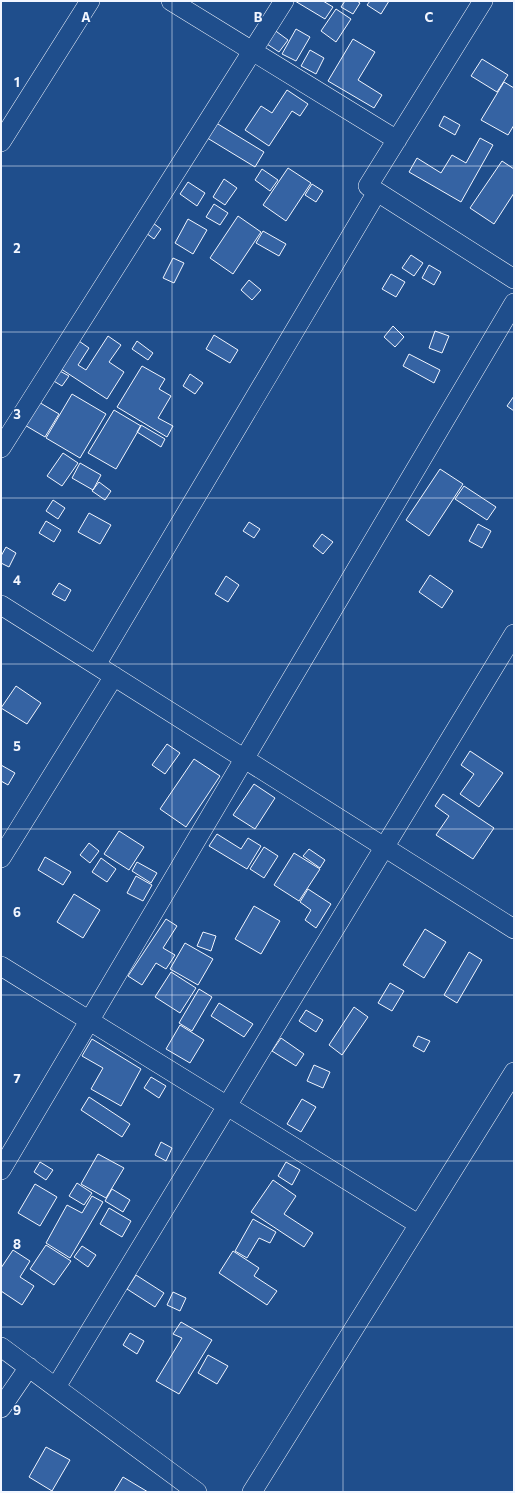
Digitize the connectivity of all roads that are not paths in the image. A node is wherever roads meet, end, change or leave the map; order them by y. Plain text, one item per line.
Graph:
1 (90, 1) edge
2 (171, 1) edge
3 (284, 1) edge
4 (484, 1) edge
5 (252, 51) junction
6 (397, 140) junction
7 (1, 142) edge
8 (377, 192) junction
9 (514, 279) edge
10 (514, 303) edge
11 (1, 448) edge
12 (1, 605) edge
13 (514, 634) edge
14 (96, 665) junction
15 (114, 676) junction
16 (244, 759) junction
17 (384, 847) junction
18 (1, 858) edge
19 (514, 929) edge
20 (1, 966) edge
21 (89, 1021) junction
22 (514, 1072) edge
23 (226, 1106) junction
24 (1, 1170) edge
25 (418, 1224) junction
26 (1, 1347) edge
27 (29, 1367) junction
28 (56, 1387) junction
29 (1, 1408) edge
30 (197, 1492) edge
31 (252, 1492) edge

1 - 7 street
2 - 5 street
3 - 5 street
4 - 6 street
5 - 6 street
5 - 11 street
6 - 8 street
8 - 9 street
8 - 14 street
10 - 16 street
12 - 14 street
13 - 17 street
14 - 15 street
15 - 16 street
15 - 18 street
16 - 17 street
16 - 21 street
17 - 19 street
17 - 23 street
20 - 21 street
21 - 23 street
21 - 24 street
22 - 25 street
23 - 25 street
23 - 28 street
25 - 31 street
26 - 27 street
27 - 28 street
27 - 29 street
28 - 30 street

